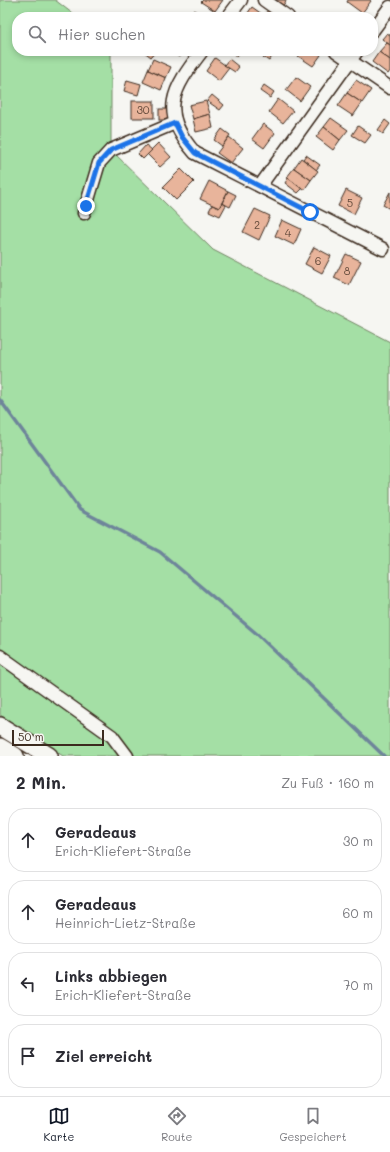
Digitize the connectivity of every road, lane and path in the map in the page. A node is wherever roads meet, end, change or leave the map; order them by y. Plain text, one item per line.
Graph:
1 (241, 0) edge
2 (264, 0) edge
3 (390, 7) edge
4 (232, 12) edge
5 (281, 12) edge
6 (378, 23) edge
7 (198, 56) edge
8 (343, 56) edge
9 (354, 56) edge
10 (350, 61) junction
11 (390, 88) edge
12 (175, 123) junction
13 (260, 186) junction
14 (84, 213) dead end
15 (383, 249) dead end
16 (0, 656) edge
17 (0, 726) edge
18 (0, 747) edge
19 (15, 756) edge
20 (49, 756) edge
21 (128, 756) edge

1 - 4 street
2 - 5 street
3 - 6 street
7 - 12 street
8 - 10 street
9 - 10 street
10 - 11 street
10 - 13 street
12 - 13 street
12 - 14 street
13 - 15 street
16 - 21 street
17 - 20 highway
18 - 19 highway

